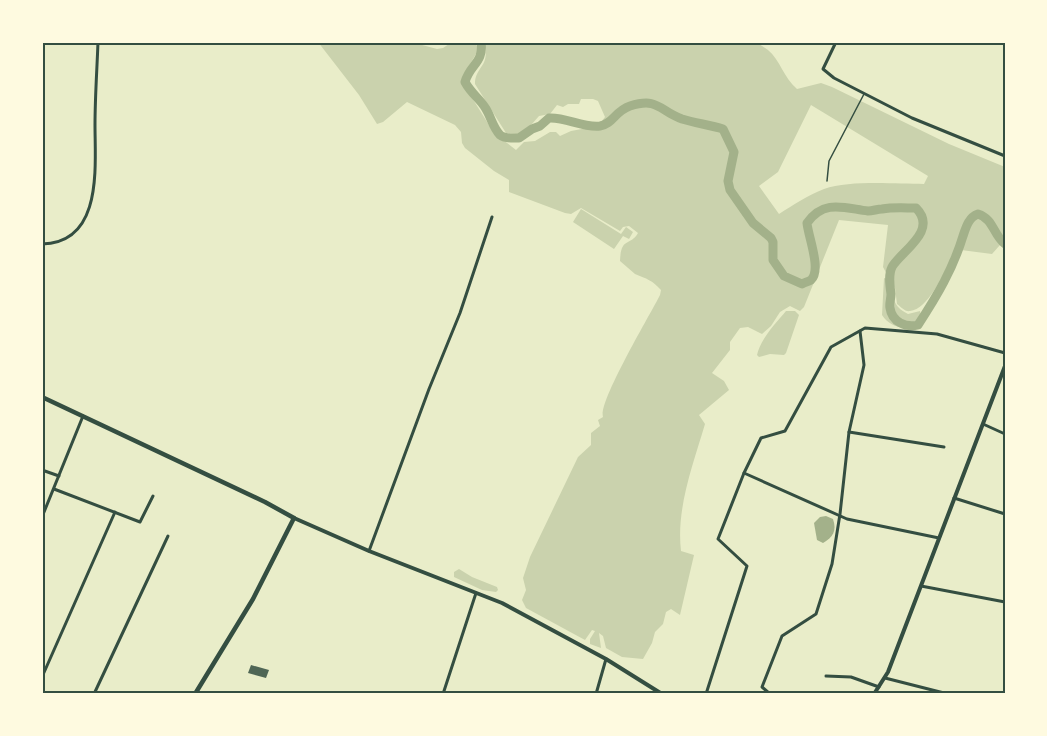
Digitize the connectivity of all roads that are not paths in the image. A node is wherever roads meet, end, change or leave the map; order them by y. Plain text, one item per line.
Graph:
1 (98, 42) edge
2 (836, 42) edge
3 (864, 94) junction
4 (1005, 156) edge
5 (827, 182) dead end
6 (492, 217) dead end
7 (42, 244) edge
8 (860, 331) junction
9 (1005, 352) edge
10 (1005, 366) edge
11 (42, 397) edge
12 (83, 416) junction
13 (983, 424) junction
14 (849, 432) junction
15 (1005, 434) edge
16 (944, 447) dead end
17 (42, 470) edge
18 (744, 473) junction
19 (59, 476) junction
20 (54, 489) junction
21 (153, 496) dead end
22 (954, 498) junction
23 (115, 512) junction
24 (840, 514) junction
25 (1005, 514) edge
26 (42, 517) edge
27 (294, 518) junction
28 (168, 536) dead end
29 (939, 538) junction
30 (369, 551) junction
31 (921, 586) junction
32 (476, 593) junction
33 (1005, 602) edge
34 (606, 659) junction
35 (42, 676) edge
36 (826, 676) dead end
37 (885, 678) junction
38 (879, 687) junction
39 (94, 694) edge
40 (195, 694) edge
41 (443, 694) edge
42 (596, 694) edge
43 (662, 694) edge
44 (706, 694) edge
45 (770, 694) edge
46 (874, 694) edge
47 (948, 694) edge

1 - 7 street
2 - 3 street
3 - 4 street
3 - 5 lane
6 - 30 street
8 - 9 street
8 - 14 street
8 - 18 street
10 - 13 street
11 - 12 main road
12 - 19 street
12 - 27 main road
13 - 15 street
13 - 22 street
14 - 16 street
14 - 24 street
17 - 19 street
18 - 24 street
18 - 44 street
19 - 20 street
20 - 23 street
20 - 26 street
21 - 23 street
22 - 25 street
22 - 29 street
23 - 35 street
24 - 29 street
24 - 45 street
27 - 30 street
27 - 40 main road
28 - 39 street
29 - 31 street
30 - 32 street
31 - 33 street
31 - 37 street
32 - 34 street
32 - 41 street
34 - 42 street
34 - 43 street
36 - 38 street
37 - 38 street
37 - 47 street
38 - 46 street

